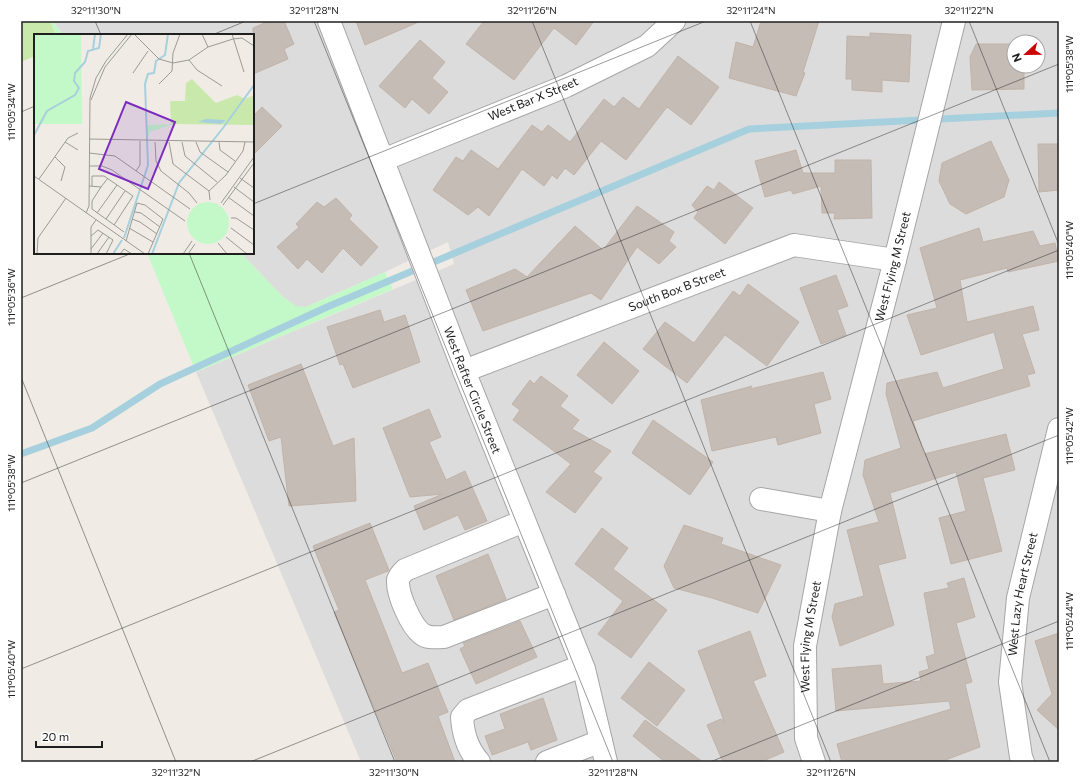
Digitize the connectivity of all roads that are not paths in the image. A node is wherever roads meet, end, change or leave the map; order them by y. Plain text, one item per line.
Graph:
1 (329, 21) edge
2 (674, 21) edge
3 (954, 21) edge
4 (383, 160) junction
5 (895, 260) junction
6 (464, 371) junction
7 (1059, 429) edge
8 (761, 499) dead end
9 (830, 511) junction
10 (524, 521) junction
11 (554, 594) junction
12 (582, 666) junction
13 (603, 752) edge
14 (479, 762) edge
15 (547, 762) edge
16 (814, 762) edge
17 (1023, 762) edge

1 - 4 street, West Rafter Circle Street
2 - 4 street, West Bar X Street
3 - 5 street, West Flying M Street
4 - 6 street, West Rafter Circle Street
5 - 6 street, South Box B Street
5 - 9 street, West Flying M Street
6 - 10 street, West Rafter Circle Street
7 - 17 street, West Lazy Heart Street
8 - 9 street
9 - 16 street, West Flying M Street
10 - 11 street, West Rafter Circle Street
10 - 11 street
11 - 12 street, West Rafter Circle Street
12 - 13 street, West Rafter Circle Street
12 - 14 street
13 - 15 street

